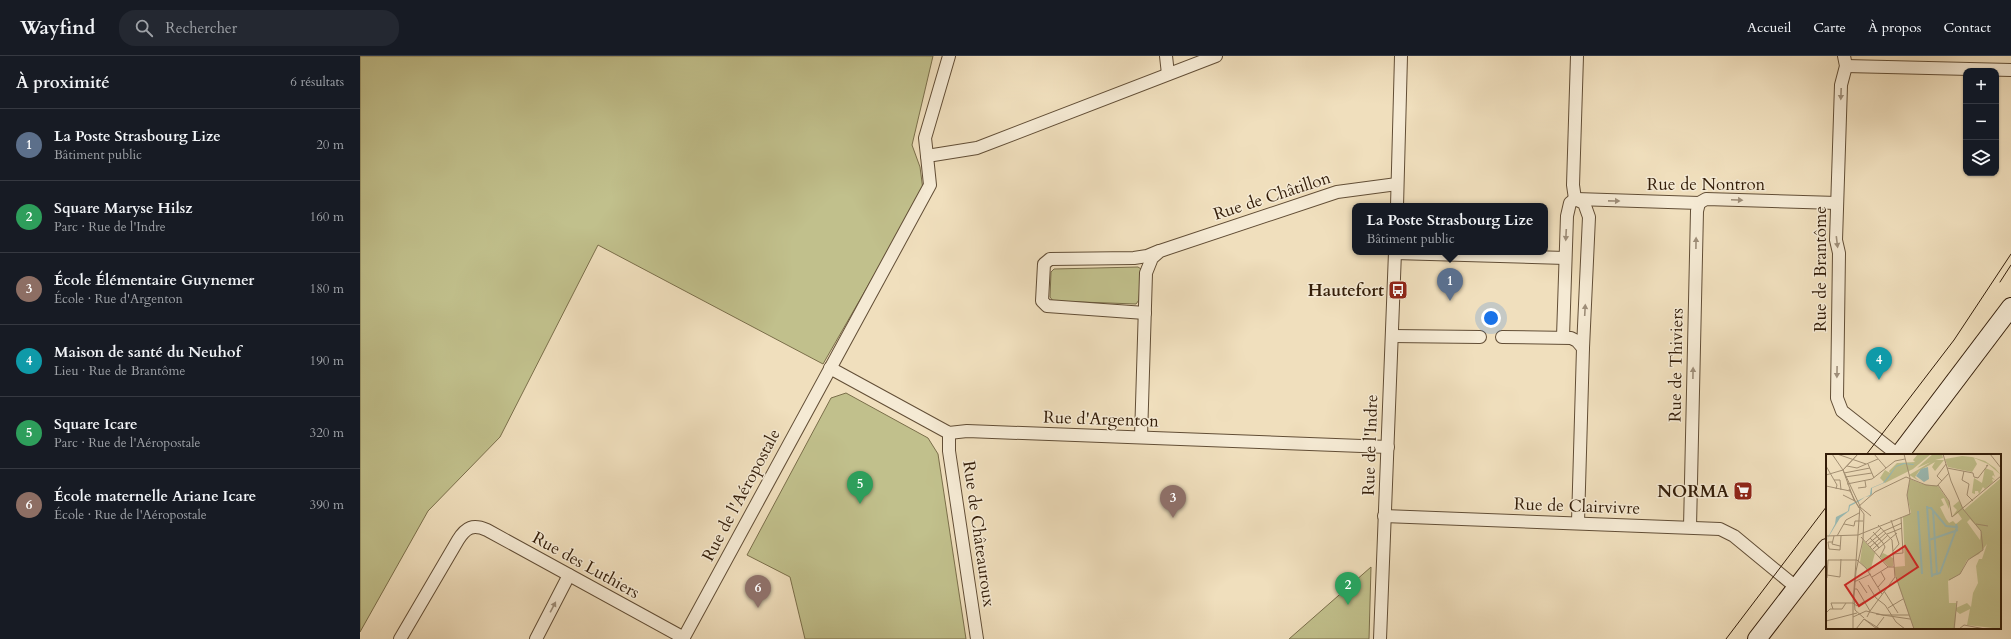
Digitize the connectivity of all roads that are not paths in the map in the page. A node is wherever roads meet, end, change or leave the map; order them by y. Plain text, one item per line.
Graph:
1 (949, 56) edge
2 (1166, 56) edge
3 (1216, 56) edge
4 (1401, 56) edge
5 (1577, 56) edge
6 (1845, 61) edge
7 (2011, 70) edge
8 (1168, 74) junction
9 (927, 156) junction
10 (1397, 184) junction
11 (1575, 199) junction
12 (1396, 203) edge
13 (1699, 203) junction
14 (1837, 203) junction
15 (1160, 251) junction
16 (1395, 255) edge
17 (1480, 255) edge
18 (1565, 258) junction
19 (2011, 307) edge
20 (1145, 313) junction
21 (1392, 336) junction
22 (1480, 337) dead end
23 (1502, 337) dead end
24 (1563, 337) junction
25 (1583, 348) junction
26 (830, 368) junction
27 (949, 433) junction
28 (1141, 437) junction
29 (1388, 447) junction
30 (1897, 454) edge
31 (1899, 454) edge
32 (1384, 516) junction
33 (1578, 522) junction
34 (1690, 528) junction
35 (1826, 549) edge
36 (569, 575) junction
37 (1797, 588) junction
38 (683, 638) edge
39 (400, 639) edge
40 (536, 639) edge
41 (977, 639) edge
42 (1380, 639) edge
43 (1757, 639) edge

1 - 9 street, Rue de l'Aéropostale
2 - 8 street
3 - 8 street
4 - 10 street
5 - 11 street
6 - 7 street
6 -> 14 street, Rue de Brantôme
8 - 9 street
9 - 26 street, Rue de l'Aéropostale
10 - 12 street
10 - 15 street, Rue de Châtillon
11 -> 13 street, Rue de Nontron
11 -> 18 street
25 -> 11 street
13 -> 14 street, Rue de Nontron
34 -> 13 street, Rue de Thiviers
14 -> 30 street, Rue de Brantôme
15 - 20 street
15 - 20 street, Rue de Châtillon
16 - 21 street, Rue de l'Indre
17 - 18 street
18 - 24 street
19 - 31 street
20 - 28 street
21 - 22 street
21 - 29 street, Rue de l'Indre
23 - 24 street
24 - 25 street
25 - 33 street
26 - 27 street
26 - 38 street, Rue de l'Aéropostale
27 - 28 street, Rue d'Argenton
27 - 41 street, Rue de Châteauroux
28 - 29 street, Rue d'Argenton
29 - 32 street, Rue de l'Indre
32 - 33 street, Rue de Clairvivre
32 - 42 street, Rue de l'Indre
33 - 34 street, Rue de Clairvivre
34 - 37 street, Rue de Clairvivre
35 - 37 street
36 - 38 street, Rue des Luthiers
36 - 39 street, Rue des Luthiers
40 -> 36 street
37 - 43 street

